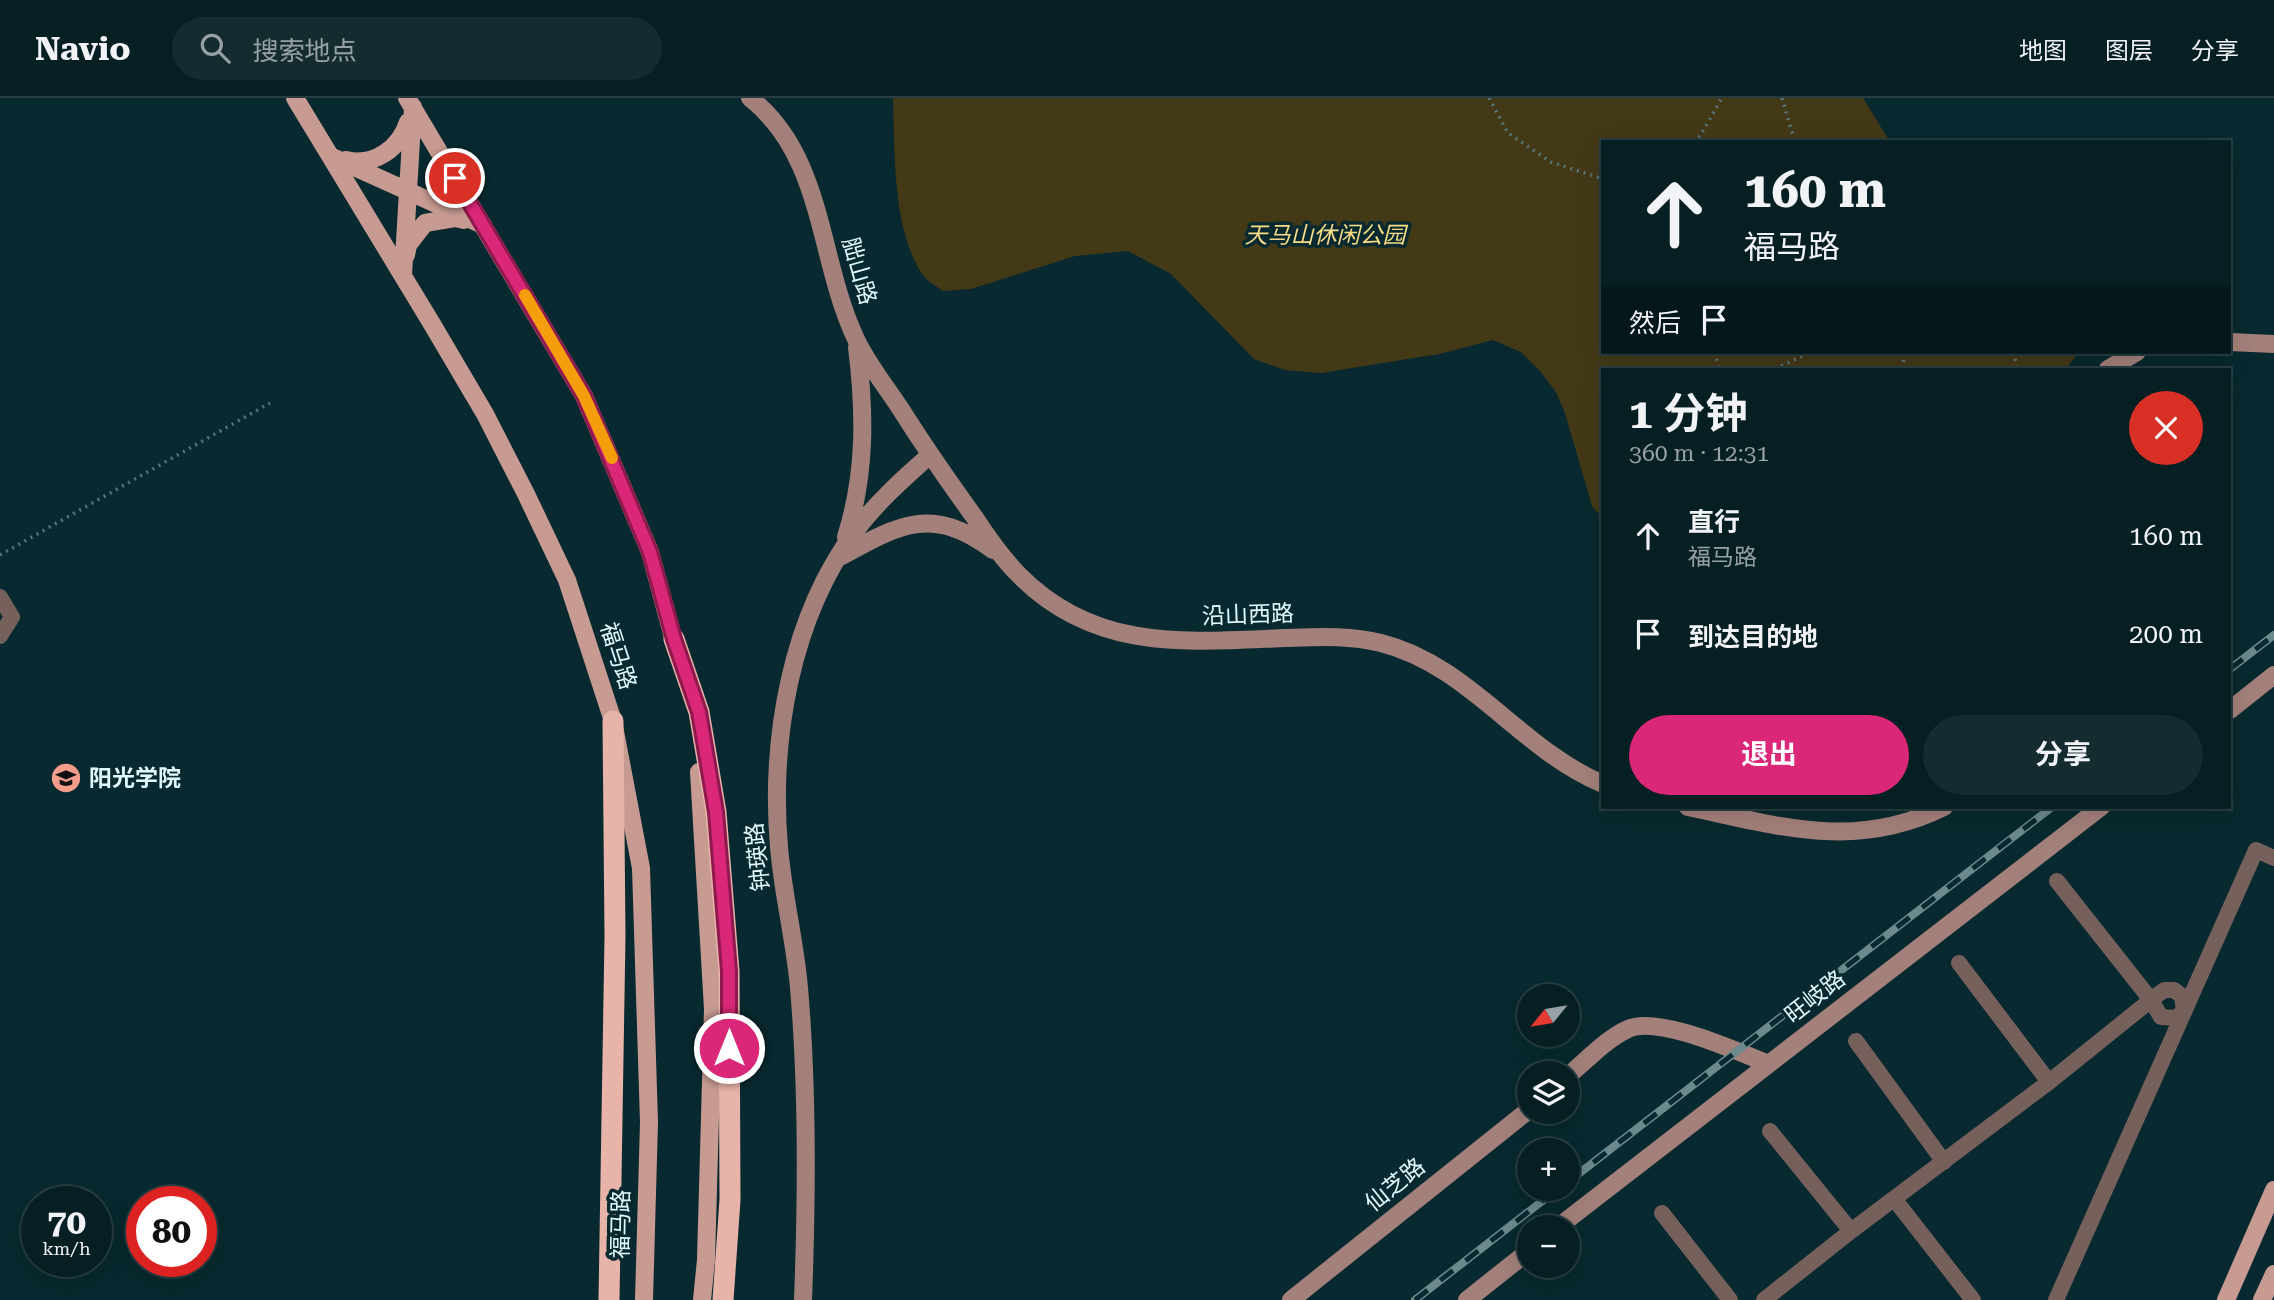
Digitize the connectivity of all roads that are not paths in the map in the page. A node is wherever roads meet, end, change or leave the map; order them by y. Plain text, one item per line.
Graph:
1 (295, 98) edge
2 (750, 98) edge
3 (410, 102) edge
4 (330, 155) junction
5 (407, 191) junction
6 (483, 225) junction
7 (403, 275) junction
8 (856, 340) junction
9 (2231, 342) edge
10 (2274, 344) edge
11 (2134, 354) edge
12 (2110, 368) edge
13 (930, 455) junction
14 (839, 557) junction
15 (1006, 561) junction
16 (0, 597) edge
17 (0, 636) edge
18 (674, 639) junction
19 (2274, 675) edge
20 (2231, 709) edge
21 (612, 721) junction
22 (1601, 783) edge
23 (1697, 809) edge
24 (1940, 809) edge
25 (2098, 809) edge
26 (2274, 858) edge
27 (2057, 881) dead end
28 (1959, 963) dead end
29 (2151, 1000) junction
30 (2184, 1011) junction
31 (1856, 1041) dead end
32 (1769, 1064) junction
33 (1580, 1066) edge
34 (2049, 1082) junction
35 (1517, 1119) edge
36 (1770, 1131) dead end
37 (1944, 1162) junction
38 (2274, 1190) edge
39 (1895, 1200) junction
40 (1662, 1213) dead end
41 (1573, 1215) edge
42 (1851, 1231) junction
43 (1517, 1260) edge
44 (2274, 1274) edge
45 (1786, 1294) edge
46 (609, 1300) edge
47 (644, 1300) edge
48 (702, 1300) edge
49 (723, 1300) edge
50 (803, 1300) edge
51 (1291, 1300) edge
52 (1467, 1300) edge
53 (1730, 1300) edge
54 (1764, 1300) edge
55 (1973, 1300) edge
56 (2056, 1300) edge
57 (2226, 1300) edge
58 (2263, 1300) edge

1 - 4 main road, 福马路
2 - 8 street, 胐山路
3 - 4 main road
3 - 5 main road
3 - 6 main road
4 - 5 main road
4 - 7 main road, 福马路
5 - 6 main road
5 - 7 main road
6 - 7 main road
6 - 18 main road
7 - 21 main road, 福马路
8 - 13 street, 胐山路
8 - 14 street
9 - 10 street
11 - 12 street
13 - 14 street, 钟瑛路
13 - 15 street, 沿山西路
14 - 15 street
14 - 50 street, 钟瑛路
15 - 22 street, 沿山西路
16 - 17 street
18 - 48 main road
18 - 49 highway
19 - 20 street
21 - 46 highway
21 - 47 main road, 福马路
23 - 24 street
25 - 32 street, 旺岐路
26 - 30 street
27 - 29 street
28 - 34 street
29 - 30 street
29 - 30 street
29 - 34 street
30 - 56 street
31 - 37 street
32 - 33 street
32 - 41 street, 旺岐路
34 - 37 street
35 - 51 street, 仙芝路
36 - 42 street
37 - 39 street
38 - 57 main road
39 - 42 street
39 - 55 street
40 - 53 street
42 - 45 street
43 - 52 street
44 - 58 main road
45 - 54 street

